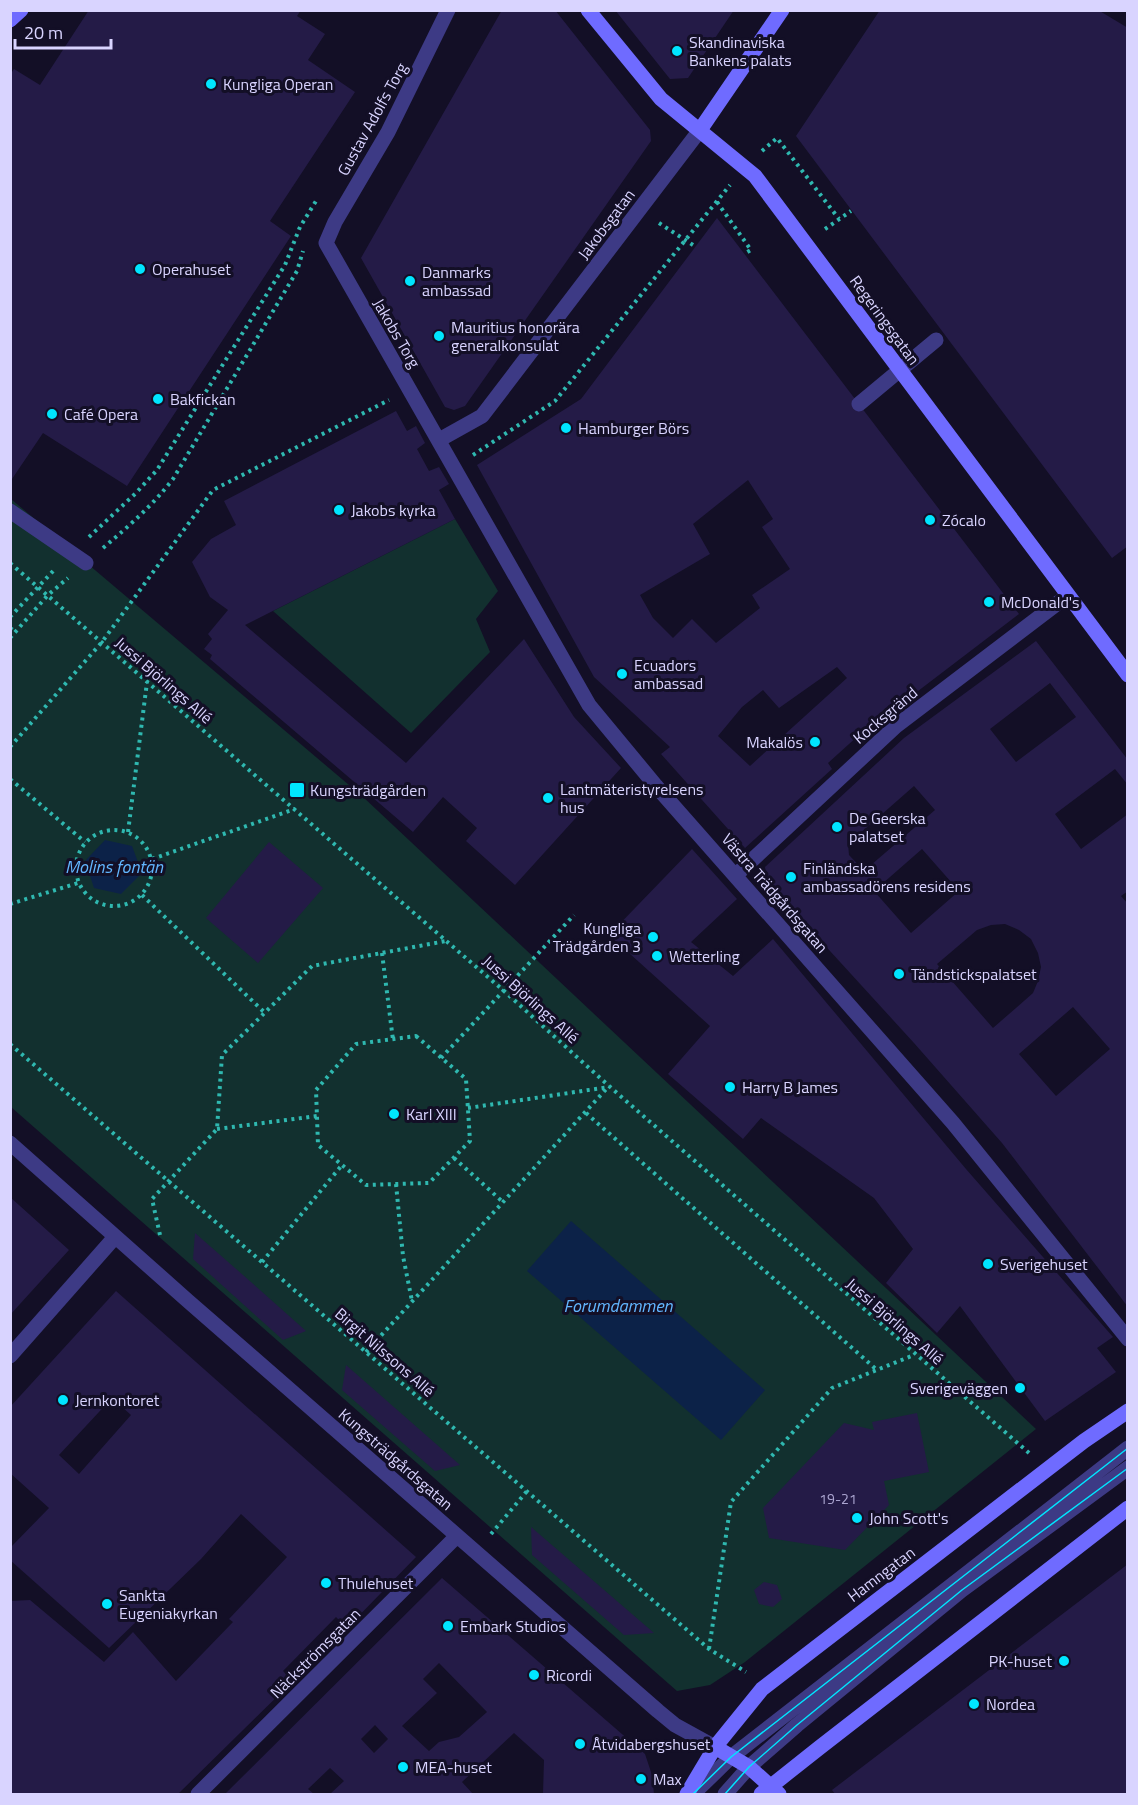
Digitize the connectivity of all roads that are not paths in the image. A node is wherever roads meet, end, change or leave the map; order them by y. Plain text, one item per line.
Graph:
1 (21, 10) edge
2 (448, 10) edge
3 (588, 10) edge
4 (782, 10) edge
5 (10, 20) edge
6 (700, 130) junction
7 (326, 243) joint
8 (936, 340) dead end
9 (900, 370) junction
10 (859, 404) dead end
11 (439, 440) junction
12 (10, 511) edge
13 (86, 563) road end
14 (1067, 596) junction
15 (1128, 675) edge
16 (736, 875) junction
17 (10, 1143) edge
18 (115, 1237) junction
19 (1128, 1339) edge
20 (10, 1356) edge
21 (1128, 1411) edge
22 (1128, 1448) edge
23 (1128, 1468) edge
24 (1128, 1508) edge
25 (456, 1537) junction
26 (715, 1747) junction
27 (731, 1757) junction
28 (749, 1767) junction
29 (770, 1792) edge
30 (198, 1794) edge
31 (687, 1794) edge
32 (693, 1794) edge
33 (725, 1794) edge
34 (736, 1794) edge

1 - 5 street
2 - 7 street, Gustav Adolfs Torg
3 - 6 street, Regeringsgatan
4 - 6 street, Jakobsgatan
6 - 9 street, Regeringsgatan
6 - 11 street, Jakobsgatan
7 - 11 street, Jakobs Torg
8 - 9 street
9 - 10 street
9 - 14 street, Regeringsgatan
11 - 16 street, Västra Trädgårdsgatan
12 - 13 street
14 - 15 street, Regeringsgatan
14 - 16 street, Kocksgränd
16 - 19 street, Västra Trädgårdsgatan
17 - 18 street, Kungsträdgårdsgatan
18 - 20 street
18 - 25 street, Kungsträdgårdsgatan
21 - 26 street, Hamngatan
22 - 27 street
23 - 28 street
24 - 29 street
25 - 26 street, Kungsträdgårdsgatan
25 - 30 street, Näckströmsgatan
26 - 27 street, Kungsträdgårdsgatan
26 - 31 street, Hamngatan
27 - 28 street, Kungsträdgårdsgatan
27 - 32 street
28 - 29 street, Kungsträdgårdsgatan
28 - 33 street
28 - 34 street

